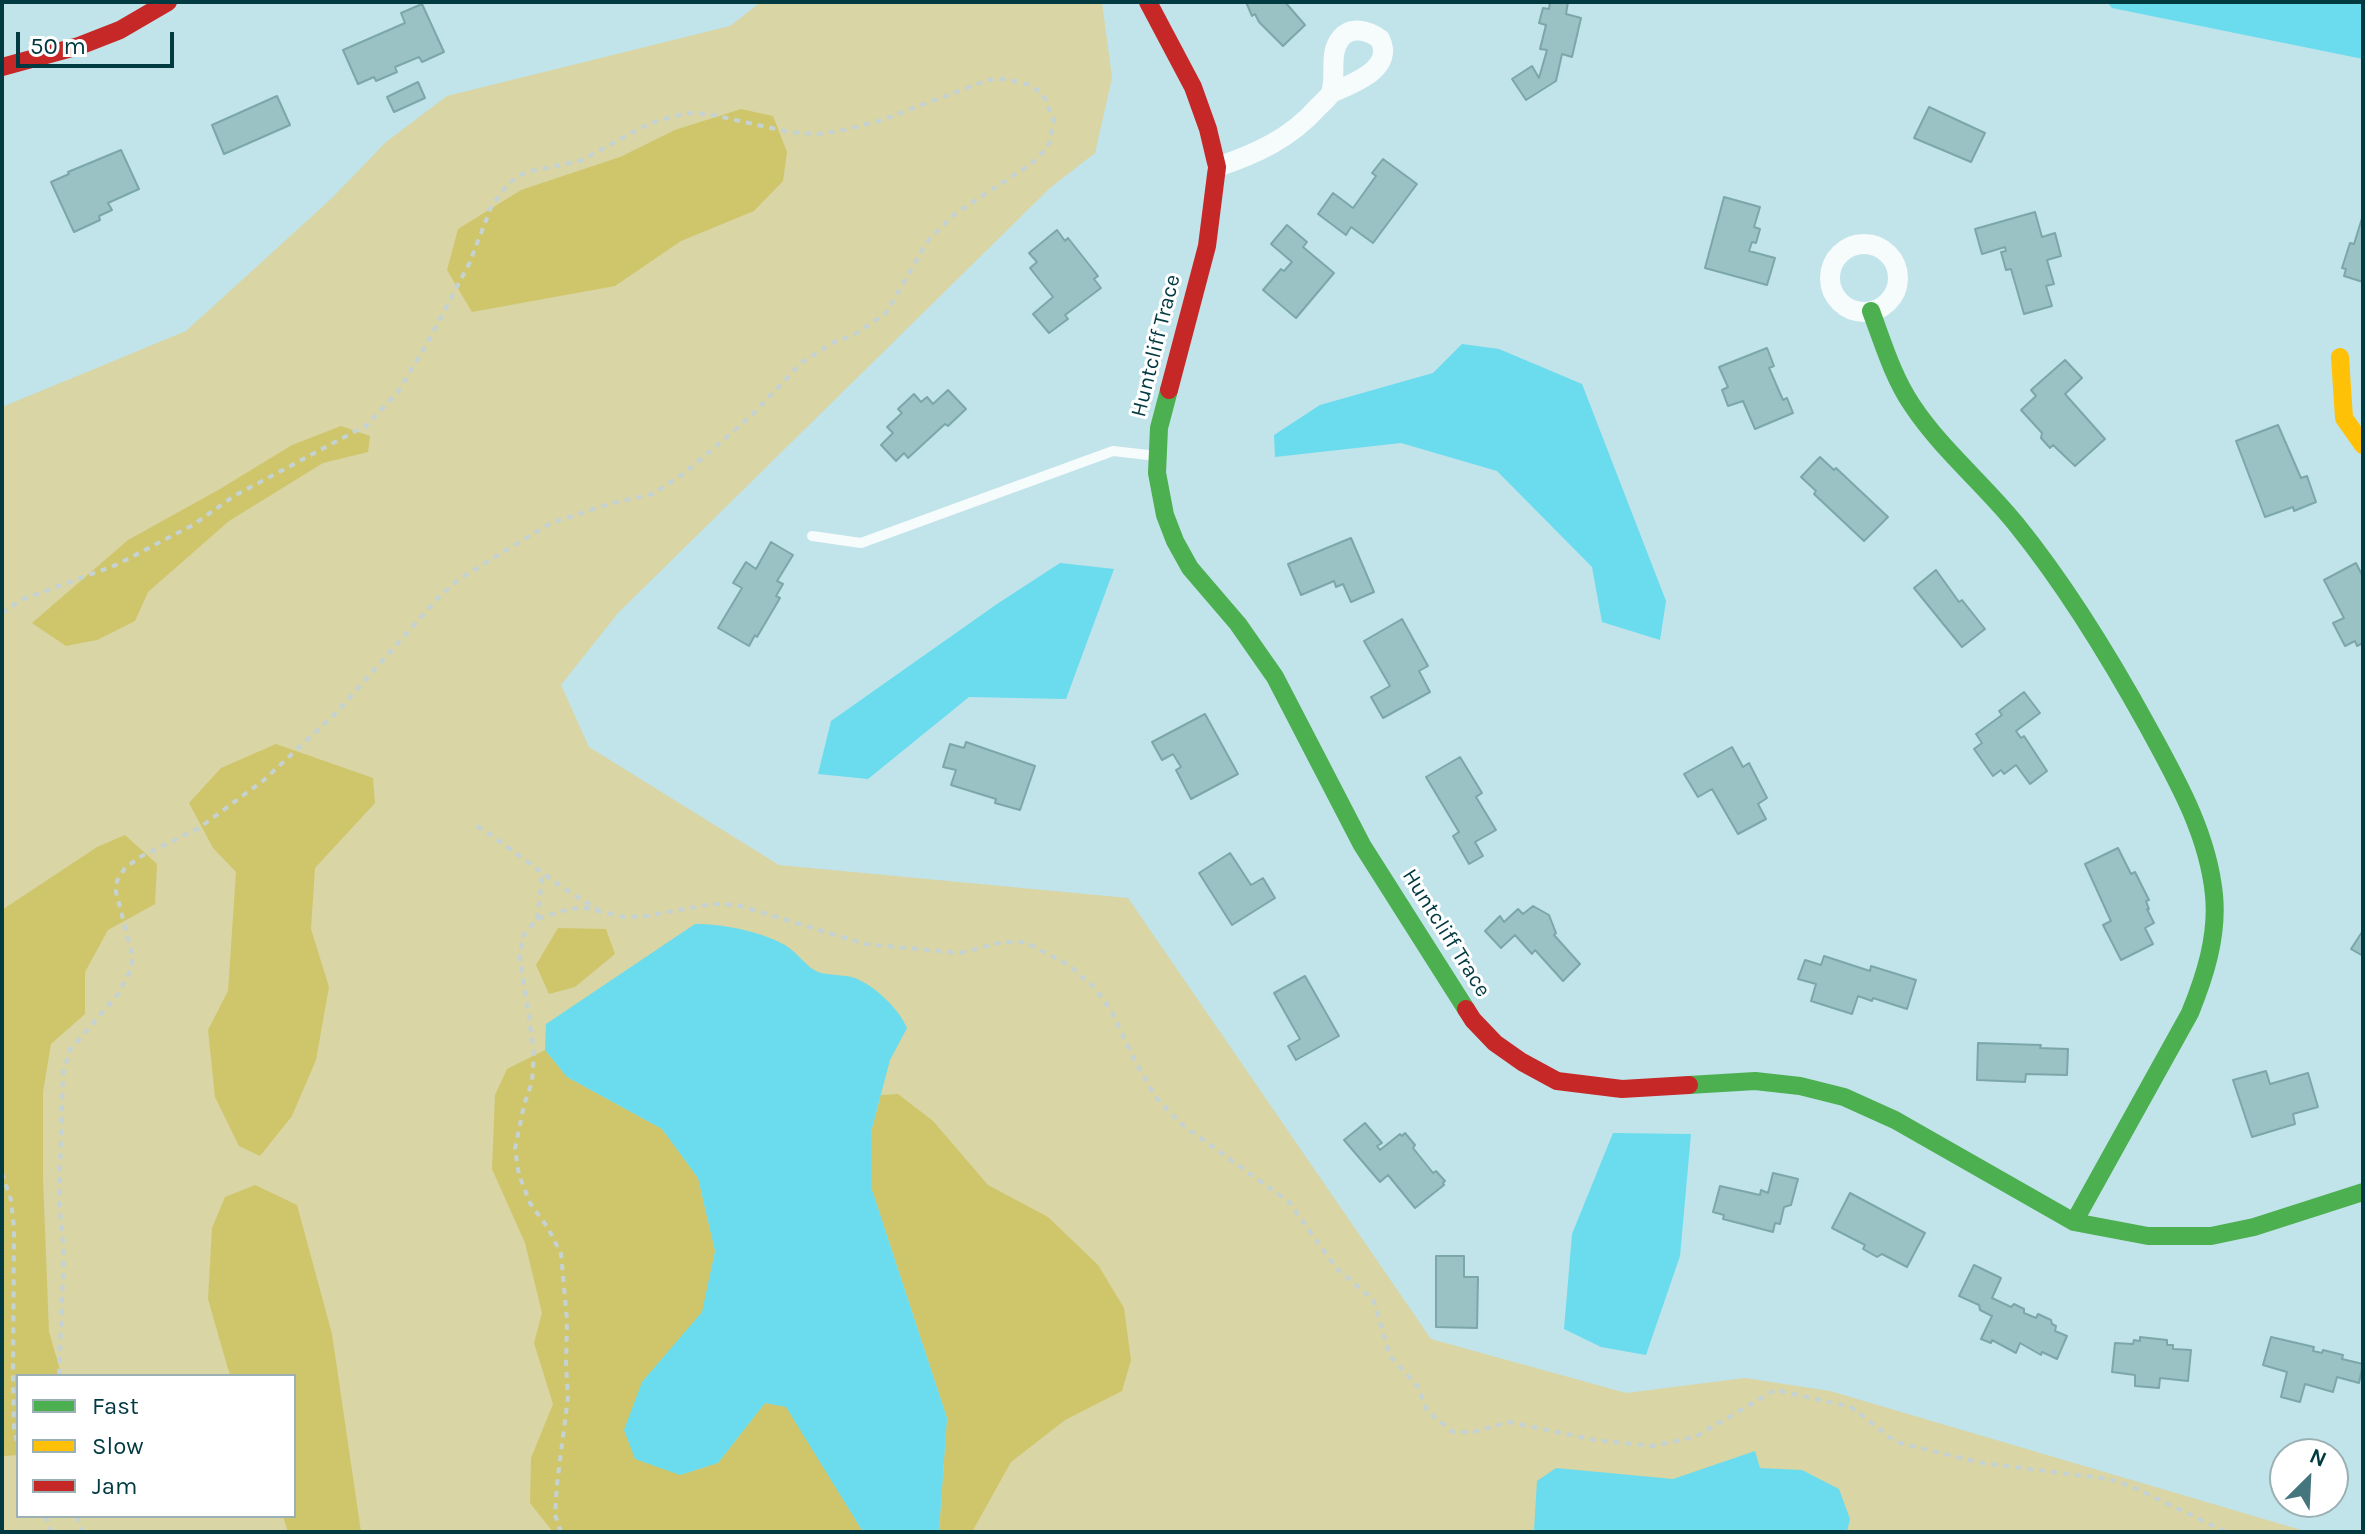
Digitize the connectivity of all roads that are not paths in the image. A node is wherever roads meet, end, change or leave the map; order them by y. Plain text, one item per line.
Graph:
1 (168, 2) edge
2 (1148, 2) edge
3 (2, 67) edge
4 (1331, 93) dead end
5 (1217, 167) junction
6 (1871, 311) dead end
7 (2340, 357) dead end
8 (2363, 445) edge
9 (1157, 457) junction
10 (812, 536) dead end
11 (2363, 1192) edge
12 (2074, 1222) junction

1 - 3 street
2 - 5 street, Huntcliff Trace
4 - 5 street
5 - 9 street, Huntcliff Trace
6 - 12 street
7 - 8 street
9 - 10 lane
9 - 12 street, Huntcliff Trace
11 - 12 street, Huntcliff Trace

